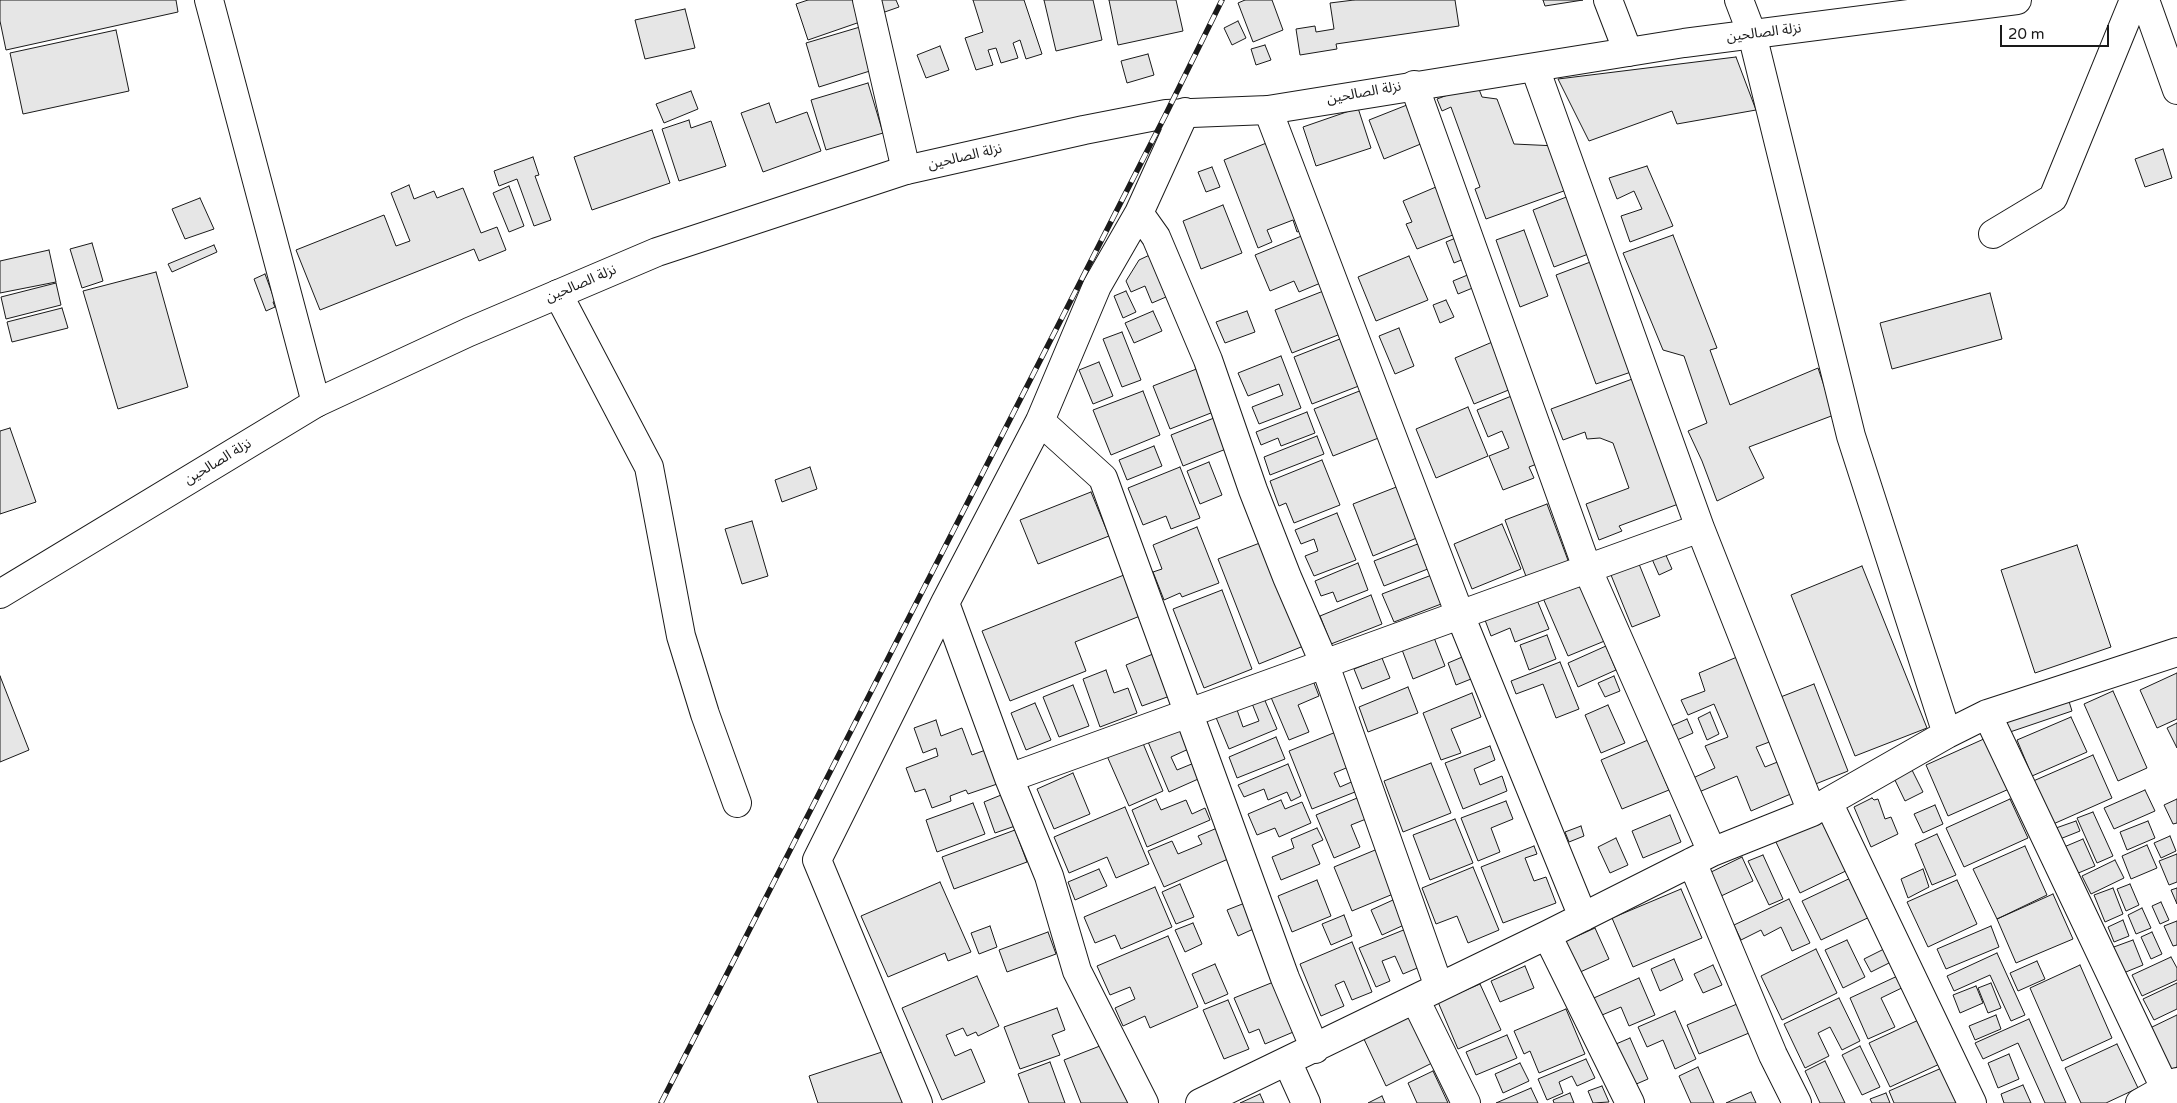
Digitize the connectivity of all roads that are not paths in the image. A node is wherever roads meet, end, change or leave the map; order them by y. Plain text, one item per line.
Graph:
1 (209, 0) edge
2 (867, 0) edge
3 (1608, 0) edge
4 (1738, 0) edge
5 (2017, 0) edge
6 (2134, 0) edge
7 (2145, 0) edge
8 (1901, 7) edge
9 (1752, 34) junction
10 (1628, 52) junction
11 (1535, 68) junction
12 (1414, 85) junction
13 (2177, 90) edge
14 (1268, 110) junction
15 (1184, 112) junction
16 (906, 170) junction
17 (1139, 213) junction
18 (1993, 234) dead end
19 (558, 294) junction
20 (316, 403) junction
21 (1040, 421) junction
22 (1700, 528) junction
23 (1588, 568) junction
24 (0, 594) edge
25 (945, 603) junction
26 (1460, 615) junction
27 (2177, 652) edge
28 (1325, 665) junction
29 (1190, 714) junction
30 (1987, 714) junction
31 (1947, 734) junction
32 (1009, 778) junction
33 (737, 803) dead end
34 (1820, 807) junction
35 (1702, 857) junction
36 (1583, 917) junction
37 (1547, 935) junction
38 (1439, 987) junction
39 (1415, 999) junction
40 (1315, 1049) junction
41 (1287, 1061) junction
42 (2171, 1091) edge
43 (918, 1103) edge
44 (1144, 1103) edge
45 (1200, 1103) edge
46 (1306, 1103) edge
47 (1466, 1103) edge
48 (1630, 1103) edge
49 (1797, 1103) edge
50 (1972, 1103) edge
51 (2140, 1103) edge

1 - 20 street
2 - 16 street
3 - 10 street
4 - 9 street
5 - 8 street, نزلة الصالحين
6 - 18 street
7 - 13 street
8 - 9 street, نزلة الصالحين
9 - 10 street, نزلة الصالحين
9 - 31 street
10 - 11 street, نزلة الصالحين
11 - 12 street, نزلة الصالحين
11 - 22 street
12 - 14 street, نزلة الصالحين
12 - 23 street
14 - 15 street, نزلة الصالحين
14 - 26 street
15 - 16 street, نزلة الصالحين
15 - 17 street
16 - 19 street, نزلة الصالحين
17 - 21 street
17 - 28 street
19 - 20 street, نزلة الصالحين
19 - 33 street
20 - 24 street, نزلة الصالحين
21 - 25 street
21 - 29 street
22 - 23 street
22 - 34 street
23 - 26 street
23 - 35 street
25 - 32 street
25 - 43 street
26 - 28 street
26 - 36 street
27 - 30 street
28 - 29 street
28 - 38 street
29 - 32 street
29 - 40 street
30 - 31 street
30 - 42 street
31 - 34 street
32 - 44 street
34 - 35 street
34 - 50 street
35 - 36 street
35 - 49 street
36 - 37 street
37 - 38 street
37 - 48 street
38 - 39 street
39 - 40 street
39 - 47 street
40 - 41 street
41 - 45 street
41 - 46 street
42 - 51 street

